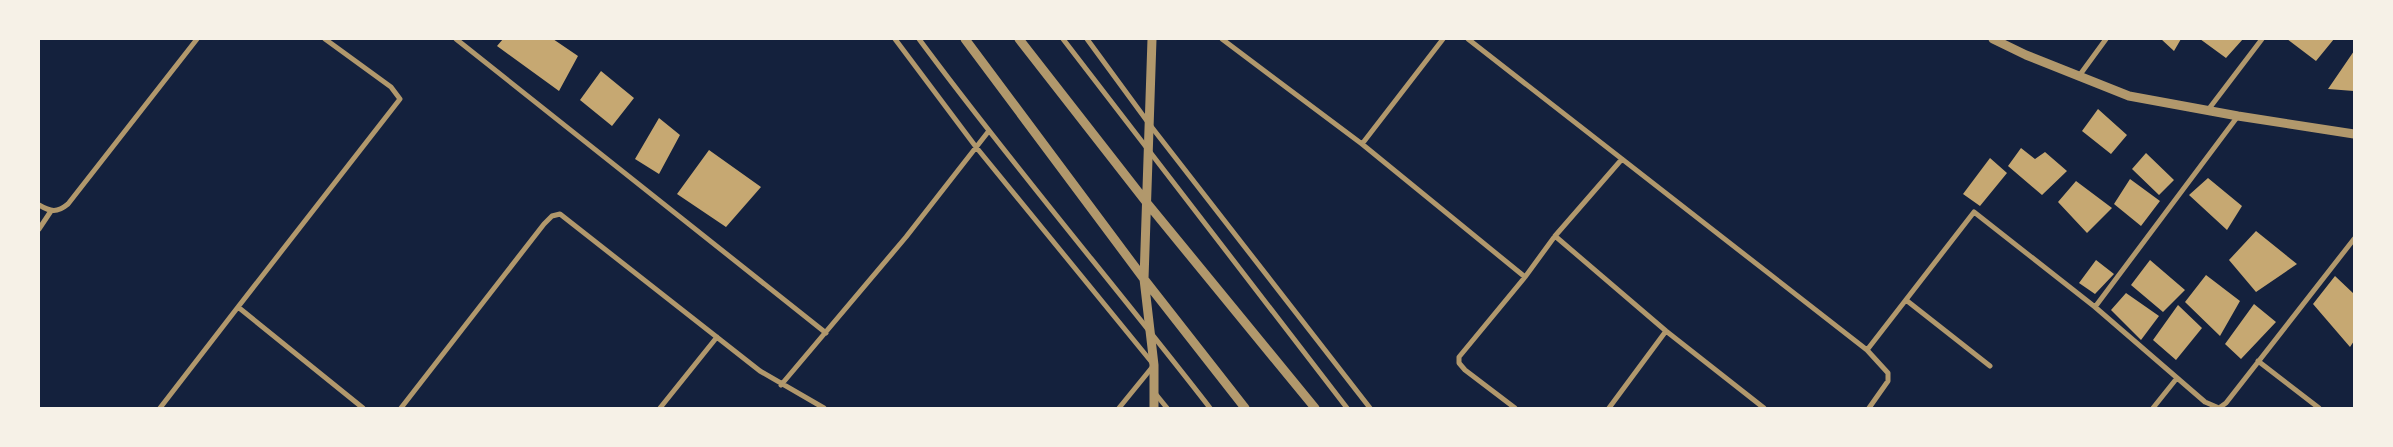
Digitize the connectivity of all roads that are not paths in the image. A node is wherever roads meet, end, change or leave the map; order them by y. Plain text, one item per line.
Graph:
1 (197, 39) edge
2 (325, 39) edge
3 (456, 39) edge
4 (896, 39) edge
5 (919, 39) edge
6 (965, 39) edge
7 (1019, 39) edge
8 (1063, 39) edge
9 (1088, 39) edge
10 (1152, 39) edge
11 (1222, 39) edge
12 (1443, 39) edge
13 (1468, 39) edge
14 (1993, 39) edge
15 (2106, 39) edge
16 (2262, 39) edge
17 (2080, 76) junction
18 (2208, 110) junction
19 (2238, 116) junction
20 (1150, 125) junction
21 (988, 132) junction
22 (2354, 134) edge
23 (1362, 144) junction
24 (976, 147) junction
25 (1149, 150) junction
26 (1622, 159) junction
27 (1147, 203) junction
28 (39, 205) edge
29 (51, 211) junction
30 (39, 229) edge
31 (1555, 236) junction
32 (2354, 239) edge
33 (1525, 277) junction
34 (1144, 279) junction
35 (1906, 300) junction
36 (238, 307) junction
37 (2095, 307) junction
38 (1666, 331) junction
39 (1151, 332) junction
40 (826, 333) junction
41 (717, 337) junction
42 (1867, 350) junction
43 (2258, 361) junction
44 (1154, 364) junction
45 (1990, 366) dead end
46 (2177, 378) junction
47 (781, 384) junction
48 (1154, 392) junction
49 (160, 408) edge
50 (363, 408) edge
51 (401, 408) edge
52 (660, 408) edge
53 (824, 408) edge
54 (1119, 408) edge
55 (1154, 408) edge
56 (1167, 408) edge
57 (1210, 408) edge
58 (1245, 408) edge
59 (1315, 408) edge
60 (1347, 408) edge
61 (1370, 408) edge
62 (1515, 408) edge
63 (1608, 408) edge
64 (1764, 408) edge
65 (1869, 408) edge
66 (2153, 408) edge
67 (2319, 408) edge

1 - 29 street
2 - 36 street
3 - 40 street
4 - 24 street
5 - 21 street
6 - 34 street
7 - 27 street
8 - 25 street
9 - 20 street
10 - 20 street
11 - 23 street
12 - 23 street
13 - 26 street
14 - 17 street
15 - 17 street
16 - 18 street
17 - 18 street
18 - 19 street
19 - 22 street
19 - 37 street
20 - 25 street
20 - 61 street
21 - 24 street
21 - 39 street
23 - 33 street
24 - 40 street
24 - 44 street
25 - 27 street
25 - 60 street
26 - 31 street
26 - 42 street
27 - 34 street
27 - 59 street
28 - 29 street
29 - 30 street
31 - 33 street
31 - 38 street
32 - 43 street
33 - 62 street
34 - 39 street
34 - 58 street
35 - 37 street
35 - 42 street
35 - 45 street
36 - 49 street
36 - 50 street
37 - 46 street
38 - 63 street
38 - 64 street
39 - 44 street
39 - 57 street
40 - 47 street
41 - 47 street
41 - 51 street
41 - 52 street
42 - 65 street
43 - 46 street
43 - 67 street
44 - 48 street
44 - 54 street
46 - 66 street
47 - 53 street
48 - 55 street
48 - 56 street

